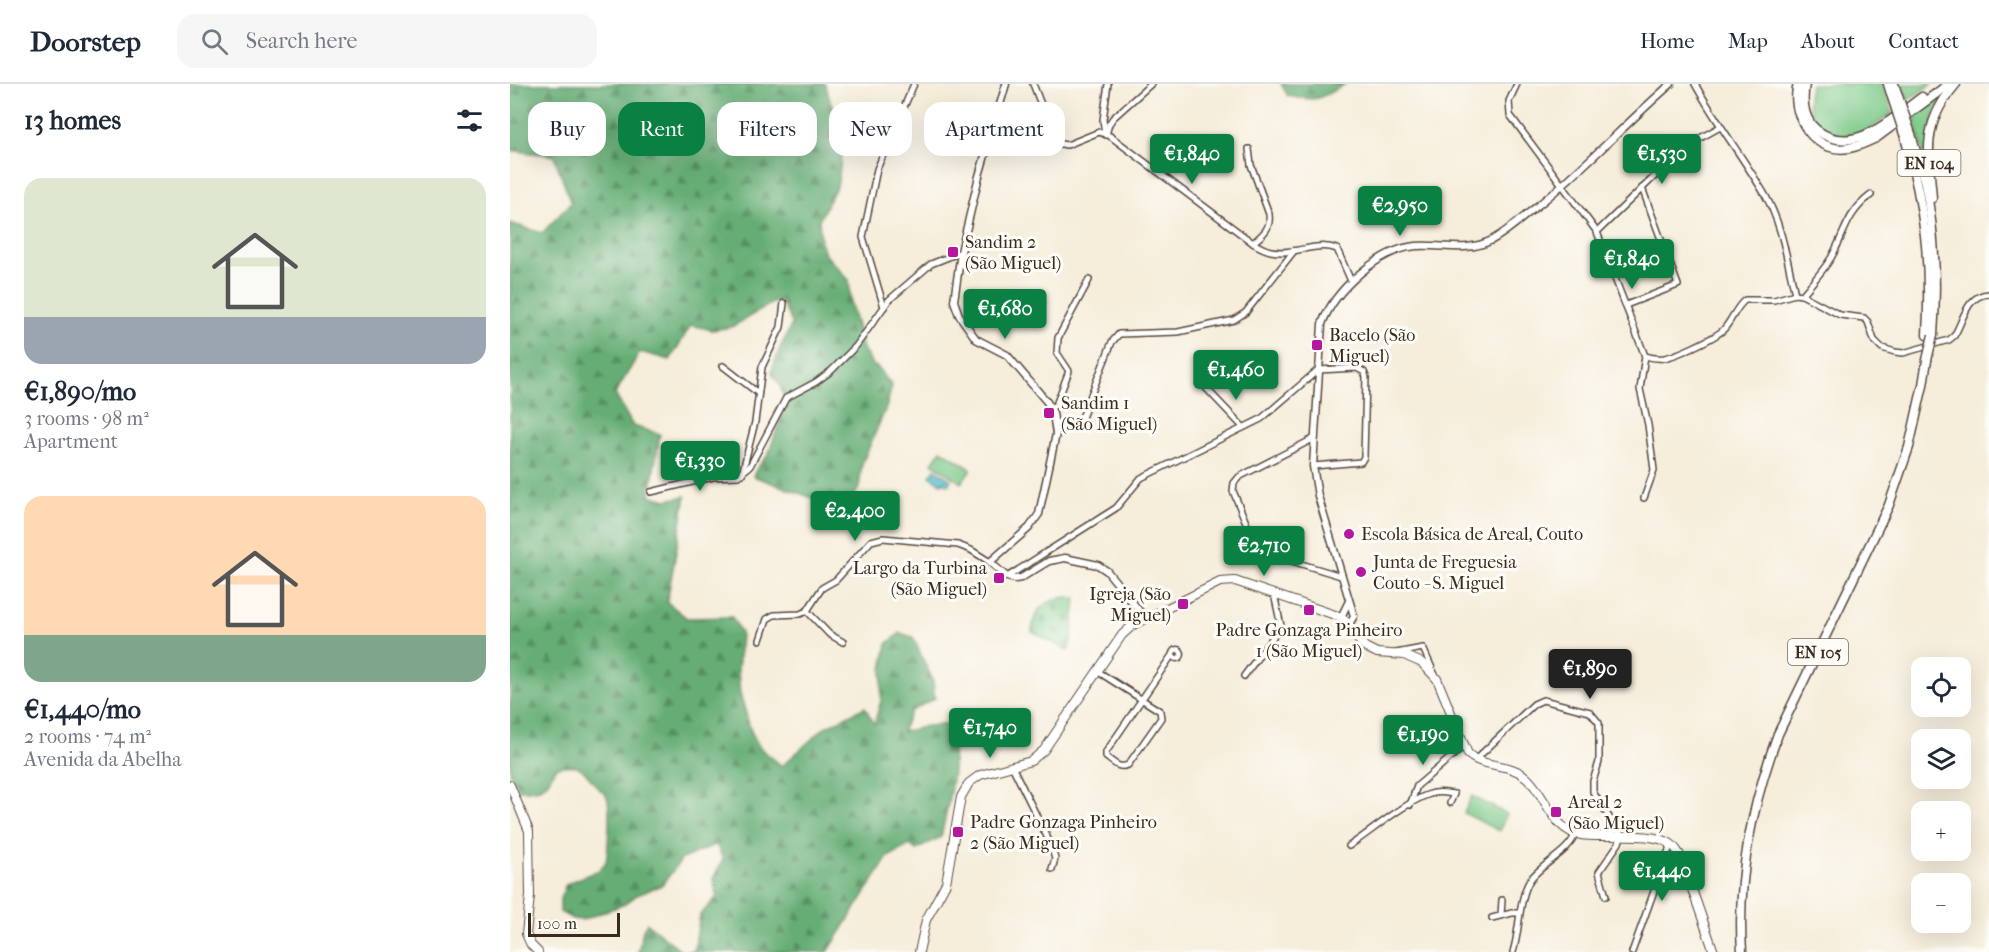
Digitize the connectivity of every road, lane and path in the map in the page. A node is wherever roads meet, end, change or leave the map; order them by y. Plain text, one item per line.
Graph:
1 (914, 84) edge
2 (1006, 84) edge
3 (1033, 84) edge
4 (1108, 84) edge
5 (1151, 84) edge
6 (1517, 84) edge
7 (1671, 84) edge
8 (1695, 84) edge
9 (1798, 84) edge
10 (1805, 84) edge
11 (1940, 84) edge
12 (1948, 84) edge
13 (1956, 84) edge
14 (1891, 88) edge
15 (1720, 128) junction
16 (1106, 135) junction
17 (1908, 136) junction
18 (1249, 149) dead end
19 (1562, 186) junction
20 (1642, 188) junction
21 (1871, 195) dead end
22 (1597, 232) junction
23 (1253, 243) junction
24 (1934, 249) junction
25 (1294, 251) junction
26 (961, 252) junction
27 (1089, 280) dead end
28 (1352, 280) junction
29 (1795, 294) junction
30 (1989, 294) edge
31 (1802, 296) junction
32 (784, 303) dead end
33 (1626, 305) junction
34 (884, 307) junction
35 (1930, 335) junction
36 (1645, 356) junction
37 (723, 366) dead end
38 (1318, 370) junction
39 (1207, 383) dead end
40 (758, 393) junction
41 (1050, 408) junction
42 (1055, 424) junction
43 (1243, 427) junction
44 (1315, 438) junction
45 (1313, 466) junction
46 (742, 474) junction
47 (651, 492) dead end
48 (1644, 498) dead end
49 (990, 562) junction
50 (1341, 576) junction
51 (1007, 577) junction
52 (1274, 594) junction
53 (1349, 601) junction
54 (807, 611) junction
55 (1341, 617) junction
56 (1144, 618) junction
57 (1349, 624) junction
58 (760, 640) dead end
59 (843, 642) dead end
60 (1172, 654) dead end
61 (1392, 654) junction
62 (1097, 671) junction
63 (1244, 676) dead end
64 (1437, 679) junction
65 (1141, 699) junction
66 (1464, 746) junction
67 (1474, 760) junction
68 (1012, 766) junction
69 (510, 785) edge
70 (1450, 803) dead end
71 (1410, 805) junction
72 (1575, 834) junction
73 (1621, 836) junction
74 (1671, 844) junction
75 (1349, 846) dead end
76 (1052, 869) dead end
77 (1606, 896) dead end
78 (1502, 900) dead end
79 (1519, 913) junction
80 (1502, 915) junction
81 (1492, 918) dead end
82 (538, 952) edge
83 (919, 952) edge
84 (1513, 952) edge
85 (1632, 952) edge
86 (1714, 952) edge
87 (1742, 952) edge

1 - 34 street
2 - 26 street
3 - 16 street
4 - 16 street
5 - 16 street
6 - 19 street
7 - 19 street
8 - 15 street
9 - 12 main road, EN 104
10 - 11 main road
13 - 24 main road, EN 104
14 - 17 main road, EN 105, bridge
15 - 20 street
15 - 29 street
16 - 23 street
17 - 24 main road, EN 105
17 - 35 main road, EN 105
18 - 23 street
19 - 22 street
19 - 28 street
20 - 22 street
20 - 33 street
21 - 31 street
22 - 33 street
23 - 25 street
24 - 35 main road, EN 105
25 - 28 street
25 - 42 street
26 - 34 street
26 - 41 street
27 - 41 street
28 - 38 street
29 - 31 street
29 - 36 street
30 - 31 street
32 - 40 street
33 - 36 street
34 - 46 street
35 - 87 main road, EN 105, bridge
36 - 48 street
37 - 40 street
38 - 43 street
38 - 44 street
38 - 45 street
39 - 43 street
40 - 46 street
41 - 42 street
42 - 49 street
43 - 51 street
44 - 45 street
44 - 50 street
45 - 50 street
46 - 47 street
49 - 51 street
49 - 54 street
50 - 53 street
51 - 56 street
52 - 55 main road
52 - 56 main road
52 - 63 street
53 - 55 street
53 - 57 street
54 - 58 street
54 - 59 street
55 - 57 main road
56 - 62 main road
57 - 61 main road
60 - 65 street
61 - 64 main road
61 - 64 street
62 - 65 street
62 - 68 main road
64 - 66 main road
65 - 65 street
66 - 67 main road
66 - 71 street
67 - 72 main road
67 - 73 street
68 - 76 street
68 - 83 main road
69 - 82 main road
70 - 71 street
71 - 75 street
72 - 73 main road
72 - 79 street
73 - 74 main road
73 - 77 street
74 - 85 street
74 - 86 main road
78 - 80 street
79 - 80 street
79 - 84 street
80 - 81 street

